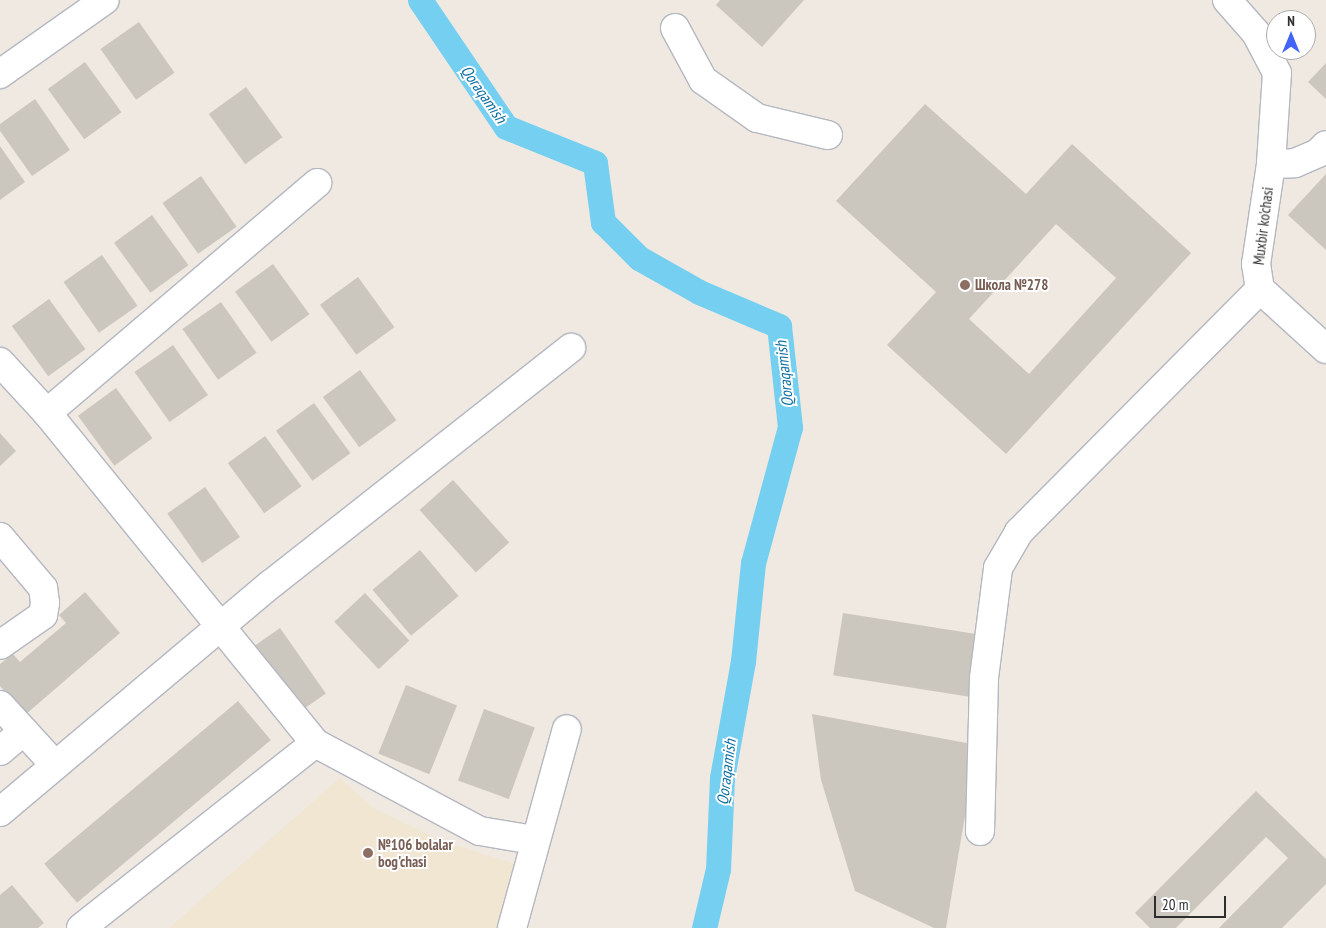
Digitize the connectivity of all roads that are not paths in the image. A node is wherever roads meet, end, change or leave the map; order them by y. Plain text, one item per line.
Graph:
1 (105, 0) edge
2 (1227, 0) edge
3 (674, 28) dead end
4 (0, 74) edge
5 (828, 134) dead end
6 (1326, 145) edge
7 (1271, 164) junction
8 (318, 183) dead end
9 (1260, 289) junction
10 (571, 348) dead end
11 (1326, 349) edge
12 (0, 362) edge
13 (47, 412) junction
14 (0, 537) edge
15 (222, 627) junction
16 (0, 645) edge
17 (0, 705) edge
18 (567, 730) dead end
19 (24, 731) junction
20 (315, 743) junction
21 (0, 751) edge
22 (55, 765) junction
23 (0, 812) edge
24 (980, 831) dead end
25 (534, 840) junction
26 (80, 928) edge
27 (512, 928) edge

1 - 4 street
2 - 7 street, Muxbir ko'chasi
3 - 5 street
6 - 7 street
7 - 9 street, Muxbir ko'chasi
8 - 13 street
9 - 11 street
9 - 24 street
10 - 15 street
12 - 13 street
13 - 15 street
14 - 16 street
15 - 20 street
15 - 22 street
17 - 19 street
18 - 25 street
19 - 21 street
19 - 22 street
20 - 25 street
20 - 26 street
22 - 23 street
25 - 27 street

